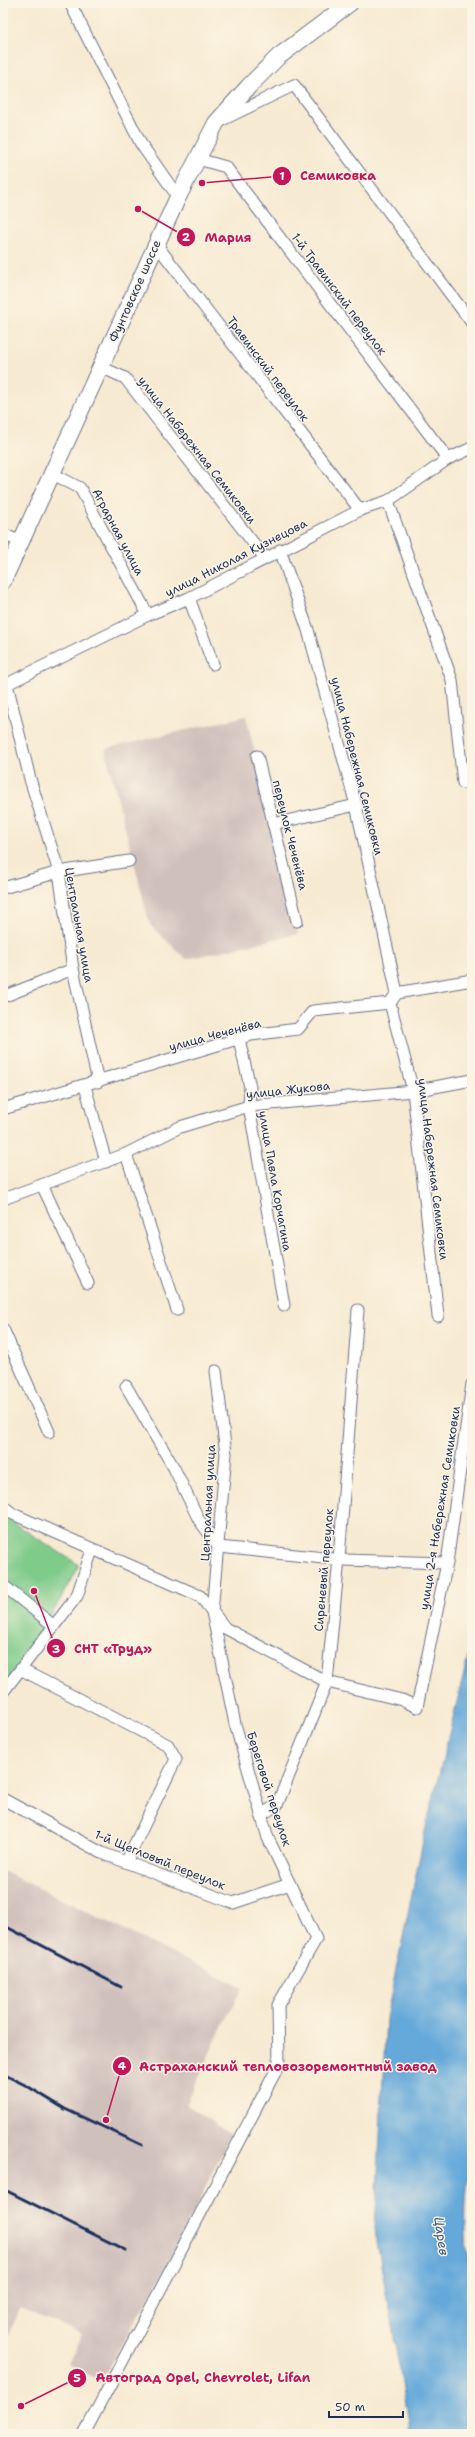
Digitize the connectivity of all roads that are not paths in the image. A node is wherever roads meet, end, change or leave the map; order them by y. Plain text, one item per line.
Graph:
1 (70, 3) edge
2 (350, 3) edge
3 (216, 123) junction
4 (198, 159) junction
5 (178, 197) junction
6 (156, 244) junction
7 (472, 323) edge
8 (101, 367) junction
9 (472, 448) edge
10 (448, 459) junction
11 (53, 474) junction
12 (388, 501) junction
13 (360, 510) junction
14 (3, 534) edge
15 (21, 542) junction
16 (280, 550) junction
17 (265, 558) junction
18 (3, 581) edge
19 (189, 598) junction
20 (148, 615) junction
21 (213, 664) dead end
22 (5, 683) edge
23 (257, 756) dead end
24 (463, 783) dead end
25 (356, 805) junction
26 (273, 824) junction
27 (129, 861) dead end
28 (58, 872) junction
29 (3, 888) edge
30 (297, 921) dead end
31 (73, 968) junction
32 (472, 980) edge
33 (397, 993) junction
34 (3, 997) edge
35 (390, 1003) junction
36 (239, 1039) junction
37 (472, 1080) edge
38 (98, 1082) junction
39 (85, 1086) junction
40 (413, 1091) junction
41 (249, 1106) junction
42 (3, 1109) edge
43 (126, 1154) junction
44 (106, 1162) junction
45 (42, 1185) junction
46 (3, 1199) edge
47 (88, 1283) dead end
48 (284, 1305) dead end
49 (177, 1310) dead end
50 (358, 1310) dead end
51 (438, 1316) dead end
52 (3, 1329) edge
53 (216, 1371) dead end
54 (472, 1384) edge
55 (126, 1386) dead end
56 (49, 1432) dead end
57 (3, 1506) edge
58 (219, 1547) junction
59 (92, 1550) junction
60 (339, 1559) junction
61 (447, 1563) junction
62 (3, 1585) edge
63 (212, 1612) junction
64 (54, 1626) junction
65 (22, 1670) junction
66 (326, 1682) junction
67 (3, 1692) edge
68 (3, 1799) edge
69 (262, 1814) junction
70 (126, 1862) junction
71 (290, 1884) junction
72 (84, 2434) edge

1 - 5 street
2 - 3 street, Фунтовское шоссе
3 - 4 street, Фунтовское шоссе
3 - 7 street
4 - 5 street, Фунтовское шоссе
4 - 10 street, 1-й Травинский переулок
5 - 6 street, Фунтовское шоссе
6 - 8 street, Фунтовское шоссе
6 - 13 street, Травинский переулок
8 - 11 street, Фунтовское шоссе
8 - 17 street, улица Набережная Семиковки
9 - 10 street, улица Николая Кузнецова
10 - 12 street, улица Николая Кузнецова
11 - 15 street, Фунтовское шоссе
11 - 20 street, Аграрная улица
12 - 13 street, улица Николая Кузнецова
12 - 24 street
13 - 16 street, улица Николая Кузнецова
14 - 15 street
15 - 18 street, Фунтовское шоссе
16 - 17 street, улица Николая Кузнецова
16 - 25 street, улица Набережная Семиковки
17 - 19 street, улица Николая Кузнецова
19 - 20 street, улица Николая Кузнецова
19 - 21 street
20 - 22 street, улица Николая Кузнецова
22 - 28 street, Центральная улица
23 - 26 street, переулок Чеченёва
25 - 26 street
25 - 33 street, улица Набережная Семиковки
26 - 30 street, переулок Чеченёва
27 - 28 street
28 - 29 street
28 - 31 street, Центральная улица
31 - 34 street
31 - 38 street, Центральная улица
32 - 33 street
33 - 35 street
35 - 36 street, улица Чеченёва
35 - 40 street, улица Набережная Семиковки
36 - 38 street, улица Чеченёва
36 - 41 street, улица Павла Корчагина
37 - 40 street, улица Жукова
38 - 39 street, улица Чеченёва
39 - 42 street, улица Чеченёва
39 - 44 street
40 - 41 street, улица Жукова
40 - 51 street, улица Набережная Семиковки
41 - 43 street, улица Жукова
41 - 48 street, улица Павла Корчагина
43 - 44 street, улица Жукова
43 - 49 street
44 - 45 street, улица Жукова
45 - 46 street, улица Жукова
45 - 47 street
50 - 60 street, Сиреневый переулок
52 - 56 street
53 - 58 street, Центральная улица
54 - 61 street, улица 2-я Набережная Семиковки
55 - 58 street
57 - 59 street
58 - 60 street
58 - 63 street, Центральная улица
59 - 63 street
59 - 64 street
60 - 61 street
60 - 66 street, Сиреневый переулок
61 - 66 street, улица 2-я Набережная Семиковки
62 - 64 street
63 - 66 street
63 - 69 street, Береговой переулок
64 - 65 street
65 - 67 street
65 - 70 street
66 - 69 street, Сиреневый переулок
68 - 70 street, 1-й Щегловый переулок
69 - 71 street, Береговой переулок
70 - 71 street, 1-й Щегловый переулок
71 - 72 street, Береговой переулок

